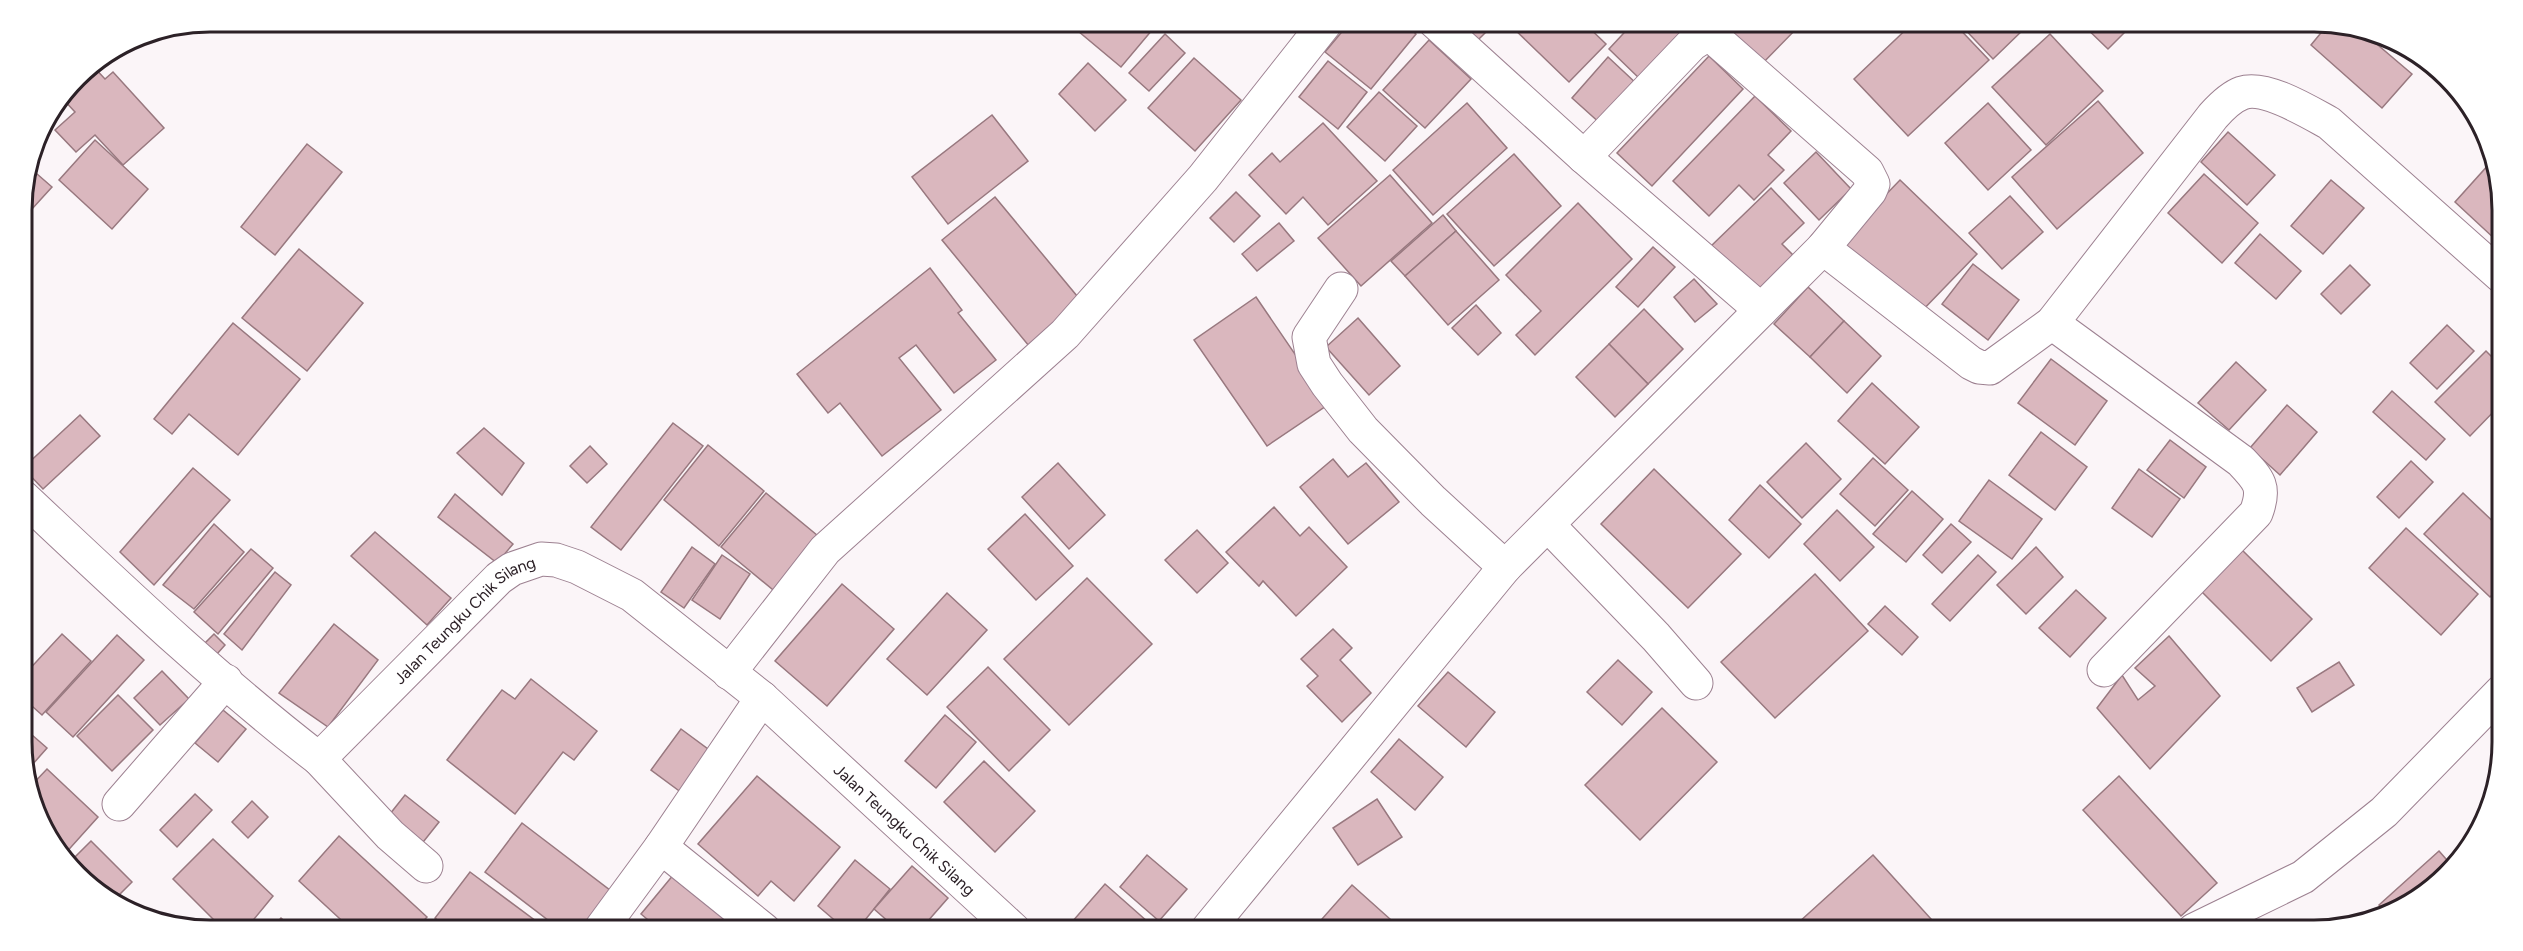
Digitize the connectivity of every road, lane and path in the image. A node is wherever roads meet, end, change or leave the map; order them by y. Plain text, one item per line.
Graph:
1 (1318, 32) edge
2 (1446, 32) edge
3 (1584, 157) junction
4 (1823, 248) junction
5 (2492, 268) edge
6 (1341, 289) dead end
7 (1761, 310) junction
8 (2052, 323) junction
9 (32, 505) edge
10 (1548, 525) junction
11 (1505, 567) junction
12 (2104, 670) dead end
13 (729, 673) junction
14 (226, 681) junction
15 (1696, 683) dead end
16 (762, 698) junction
17 (2492, 701) edge
18 (319, 759) junction
19 (119, 804) dead end
20 (661, 847) junction
21 (426, 866) dead end
22 (2216, 919) edge
23 (607, 920) edge
24 (751, 920) edge
25 (1003, 920) edge
26 (1216, 920) edge

1 - 13 street
2 - 3 street
3 - 4 street
3 - 7 street
4 - 7 street
4 - 8 street
5 - 8 street
6 - 11 street
7 - 10 street
8 - 12 street
9 - 14 street
10 - 11 street
10 - 15 street
11 - 26 street
13 - 16 street, Jalan Teungku Chik Silang
13 - 18 street, Jalan Teungku Chik Silang
14 - 18 street
14 - 19 street
16 - 20 street
16 - 25 street, Jalan Teungku Chik Silang
17 - 22 street
18 - 21 street
20 - 23 street
20 - 24 street

